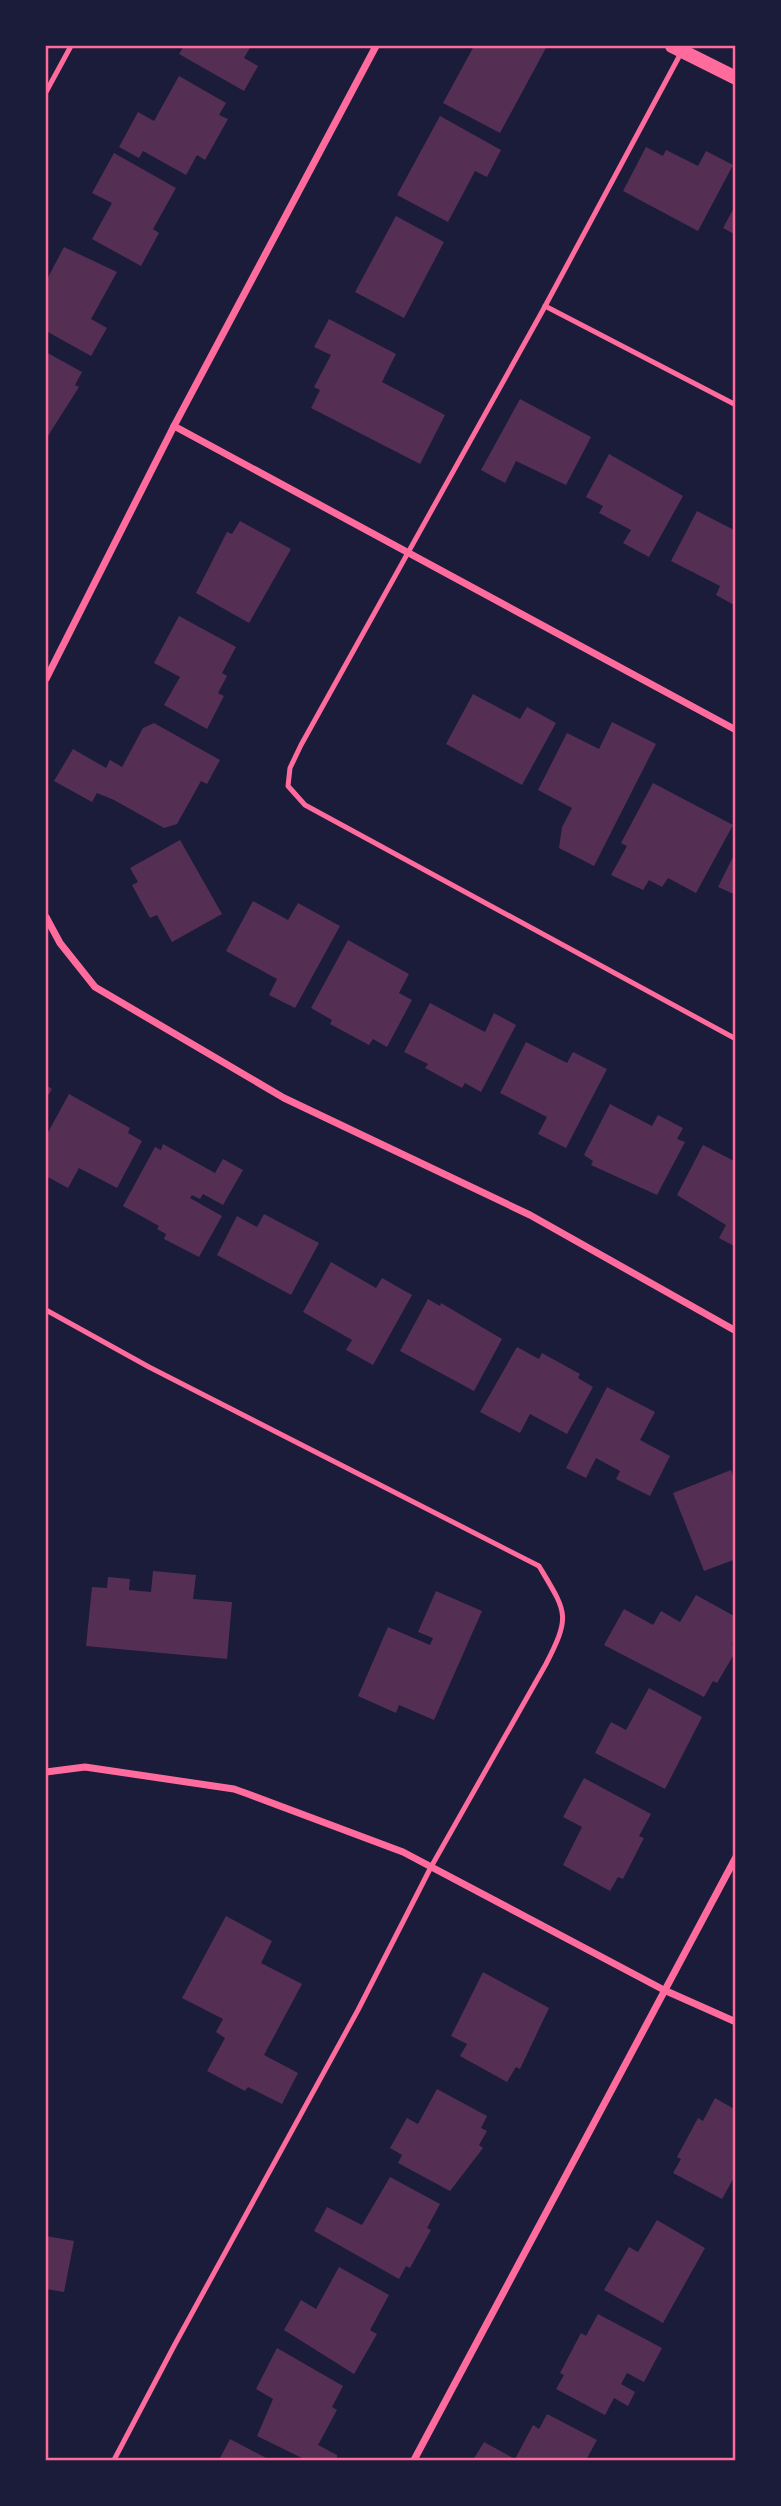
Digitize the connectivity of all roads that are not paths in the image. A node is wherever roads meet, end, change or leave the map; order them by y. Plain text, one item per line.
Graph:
1 (71, 46) edge
2 (376, 46) edge
3 (677, 48) edge
4 (736, 78) edge
5 (46, 92) edge
6 (545, 306) junction
7 (736, 405) edge
8 (174, 426) junction
9 (407, 552) junction
10 (46, 679) edge
11 (736, 730) edge
12 (46, 917) edge
13 (736, 1039) edge
14 (46, 1310) edge
15 (736, 1331) edge
16 (46, 1772) edge
17 (736, 1857) edge
18 (431, 1867) junction
19 (664, 1990) junction
20 (736, 2022) edge
21 (114, 2460) edge
22 (414, 2460) edge

1 - 5 lane
2 - 8 street
3 - 4 main road
3 - 6 lane
6 - 7 lane
6 - 9 lane
8 - 9 street
8 - 10 street
9 - 11 street
9 - 13 lane
12 - 15 street
14 - 18 lane
16 - 18 street
17 - 19 street
18 - 19 street
18 - 21 lane
19 - 20 street
19 - 22 street

